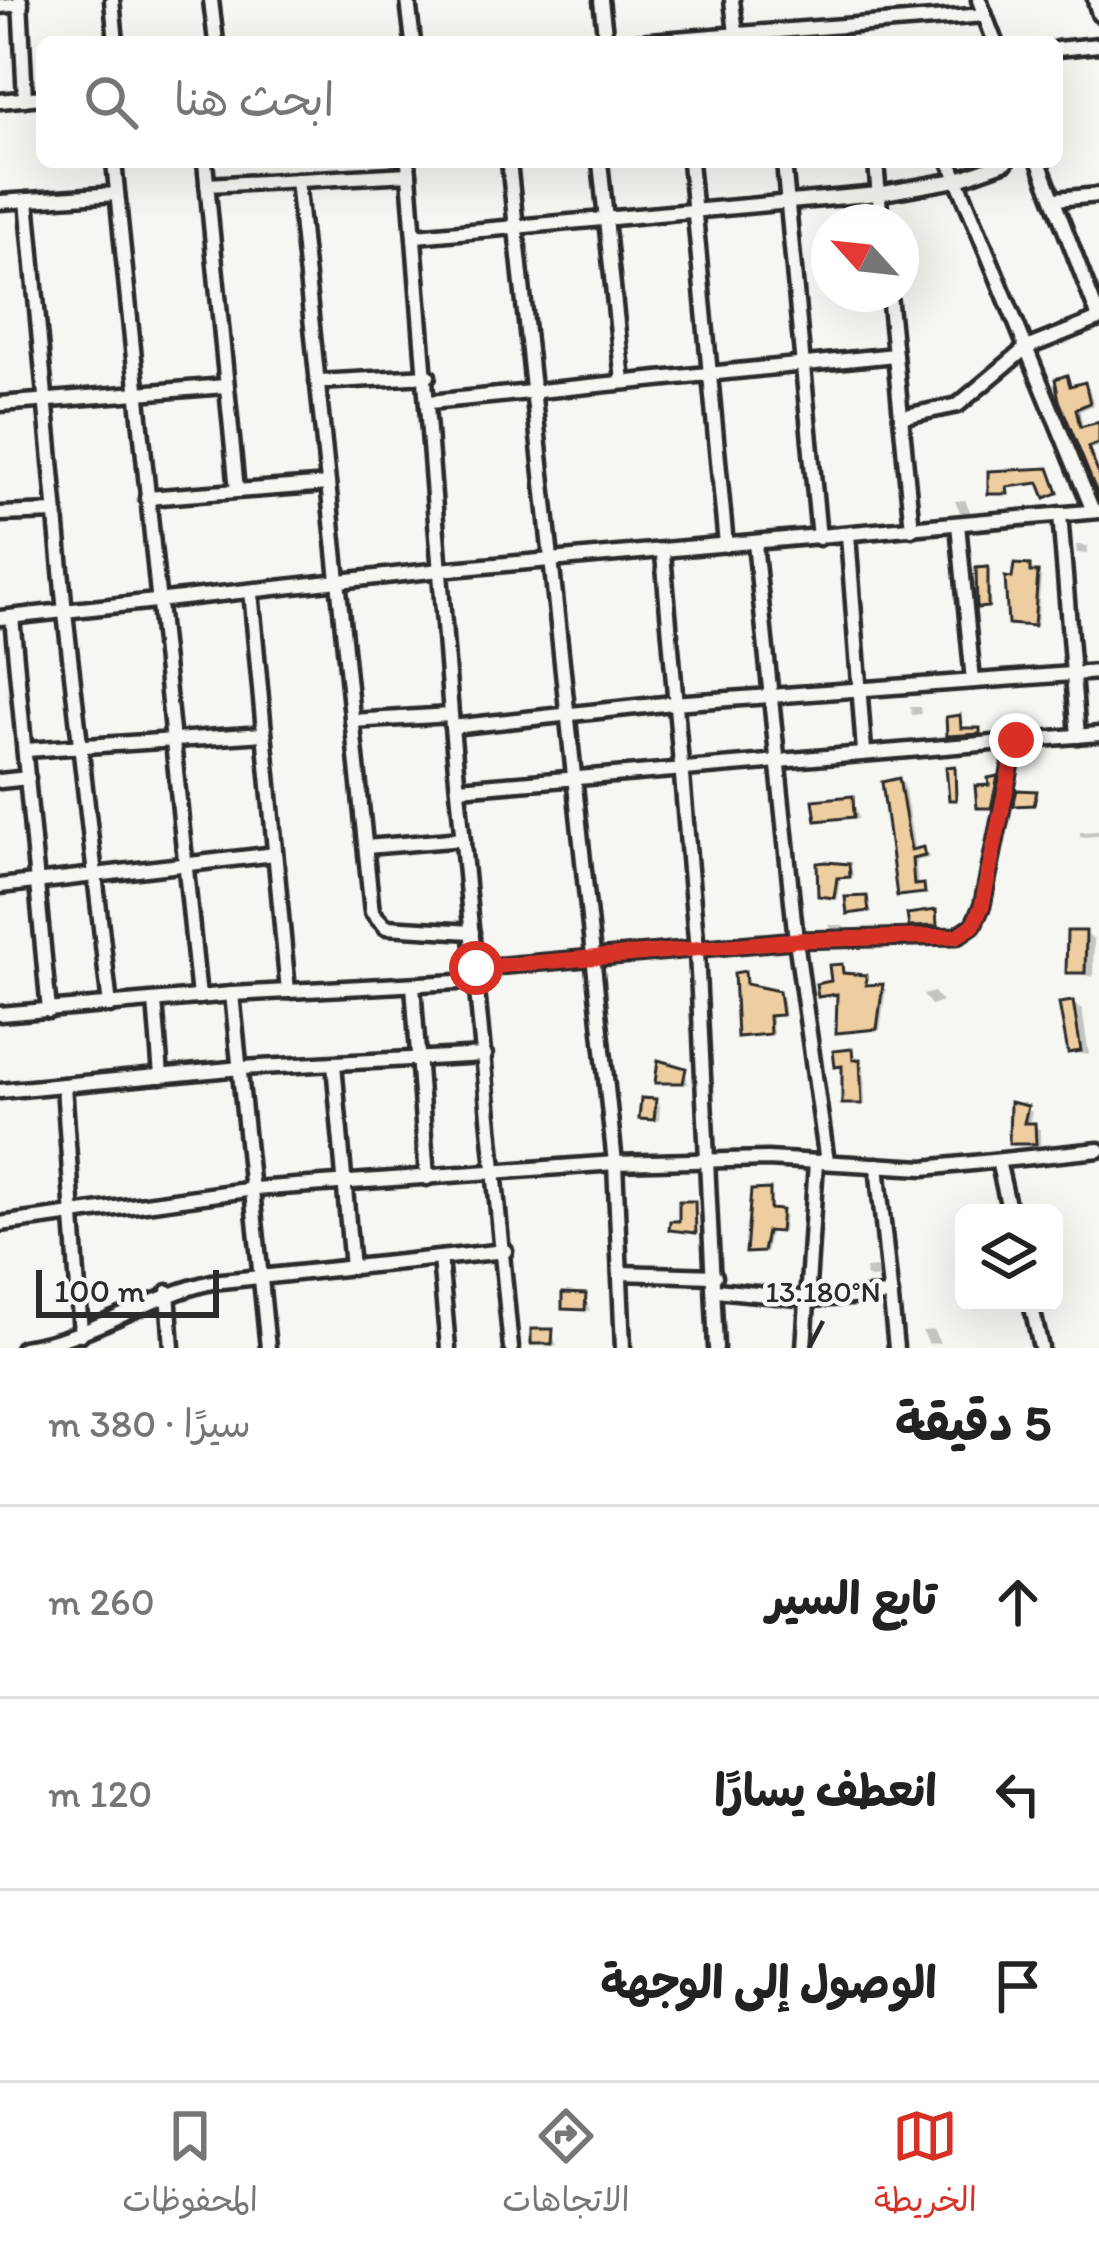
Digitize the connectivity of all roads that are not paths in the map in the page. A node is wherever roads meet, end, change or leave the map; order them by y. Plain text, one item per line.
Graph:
1 (112, 0) edge
2 (212, 0) edge
3 (408, 0) edge
4 (601, 0) edge
5 (732, 0) edge
6 (980, 0) edge
7 (1095, 0) edge
8 (21, 2) edge
9 (0, 6) edge
10 (1099, 14) edge
11 (985, 15) junction
12 (864, 24) junction
13 (736, 33) junction
14 (115, 36) edge
15 (215, 36) edge
16 (412, 36) edge
17 (605, 36) edge
18 (715, 36) edge
19 (764, 36) edge
20 (780, 36) edge
21 (865, 36) edge
22 (993, 36) edge
23 (1099, 44) edge
24 (1063, 48) edge
25 (36, 98) edge
26 (25, 99) junction
27 (0, 101) edge
28 (115, 168) edge
29 (206, 168) edge
30 (409, 168) edge
31 (509, 168) edge
32 (602, 168) edge
33 (691, 168) edge
34 (784, 168) edge
35 (876, 168) edge
36 (952, 168) edge
37 (989, 168) edge
38 (1043, 168) edge
39 (297, 180) junction
40 (956, 180) junction
41 (207, 185) junction
42 (117, 194) junction
43 (878, 194) junction
44 (1099, 195) edge
45 (1056, 199) junction
46 (27, 200) junction
47 (787, 201) junction
48 (0, 202) edge
49 (879, 204) edge
50 (694, 208) junction
51 (606, 217) junction
52 (516, 228) junction
53 (416, 236) junction
54 (1096, 297) edge
55 (891, 312) edge
56 (1099, 319) edge
57 (1026, 348) junction
58 (896, 356) junction
59 (805, 365) junction
60 (713, 373) junction
61 (428, 376) junction
62 (623, 381) junction
63 (317, 382) junction
64 (225, 386) junction
65 (533, 389) junction
66 (134, 394) junction
67 (46, 398) junction
68 (430, 402) junction
69 (0, 404) edge
70 (901, 417) junction
71 (328, 484) junction
72 (237, 490) junction
73 (148, 497) junction
74 (1096, 511) edge
75 (55, 512) junction
76 (0, 514) edge
77 (1060, 514) junction
78 (958, 524) junction
79 (912, 529) junction
80 (848, 535) junction
81 (819, 538) junction
82 (755, 543) junction
83 (727, 545) junction
84 (663, 554) junction
85 (550, 562) junction
86 (440, 570) junction
87 (336, 581) junction
88 (251, 591) junction
89 (159, 600) junction
90 (65, 613) junction
91 (6, 618) edge
92 (1099, 671) edge
93 (1074, 673) junction
94 (973, 681) junction
95 (862, 690) junction
96 (771, 697) junction
97 (673, 703) junction
98 (564, 715) junction
99 (352, 721) junction
100 (451, 721) junction
101 (264, 734) junction
102 (1099, 734) edge
103 (1078, 736) junction
104 (173, 740) junction
105 (1016, 740) junction
106 (84, 747) junction
107 (26, 750) junction
108 (864, 751) junction
109 (779, 757) junction
110 (677, 769) junction
111 (28, 778) junction
112 (572, 778) junction
113 (0, 781) edge
114 (459, 788) junction
115 (464, 839) junction
116 (366, 847) junction
117 (275, 854) junction
118 (187, 864) junction
119 (98, 877) junction
120 (37, 883) junction
121 (0, 886) edge
122 (472, 932) junction
123 (796, 940) junction
124 (697, 951) junction
125 (592, 958) junction
126 (477, 975) junction
127 (413, 985) junction
128 (288, 991) junction
129 (232, 994) junction
130 (200, 997) junction
131 (155, 1001) junction
132 (110, 1006) junction
133 (49, 1011) junction
134 (0, 1014) edge
135 (485, 1055) junction
136 (419, 1059) junction
137 (334, 1064) junction
138 (241, 1068) junction
139 (161, 1076) junction
140 (64, 1085) junction
141 (0, 1091) edge
142 (1099, 1150) edge
143 (710, 1158) junction
144 (998, 1160) junction
145 (615, 1162) junction
146 (822, 1162) junction
147 (877, 1165) junction
148 (497, 1171) junction
149 (427, 1178) junction
150 (344, 1185) junction
151 (254, 1189) junction
152 (1008, 1204) edge
153 (74, 1215) junction
154 (0, 1224) edge
155 (505, 1251) junction
156 (440, 1258) junction
157 (352, 1268) junction
158 (620, 1273) junction
159 (264, 1277) junction
160 (715, 1283) junction
161 (168, 1292) junction
162 (891, 1295) junction
163 (808, 1299) junction
164 (1033, 1312) edge
165 (81, 1334) junction
166 (23, 1348) edge
167 (172, 1348) edge
168 (268, 1348) edge
169 (448, 1348) edge
170 (511, 1348) edge
171 (623, 1348) edge
172 (716, 1348) edge
173 (804, 1348) edge
174 (896, 1348) edge
175 (1041, 1348) edge

1 - 14 street
2 - 15 street
3 - 16 street
4 - 17 street
5 - 13 street
6 - 11 street
7 - 10 street
8 - 9 street
8 - 26 street
11 - 12 street
11 - 22 street
12 - 20 street
12 - 21 street
13 - 18 street
13 - 19 street
23 - 24 street
25 - 26 street
26 - 27 street
28 - 42 street
29 - 41 street
30 - 39 street
30 - 53 street
31 - 52 street
32 - 51 street
33 - 50 street
34 - 47 street
35 - 43 street
36 - 40 street
37 - 40 street
38 - 45 street
39 - 41 street
39 - 63 street
40 - 43 street
40 - 57 street
41 - 64 street
42 - 46 street
42 - 66 street
43 - 47 street
43 - 49 street
44 - 45 street
45 - 54 street
46 - 48 street
46 - 67 street
47 - 50 street
47 - 59 street
50 - 51 street
50 - 60 street
51 - 52 street
51 - 62 street
52 - 53 street
52 - 65 street
53 - 61 street
54 - 56 street
55 - 58 street
56 - 57 street
57 - 70 street
57 - 74 street
58 - 59 street
58 - 70 street
59 - 60 street
59 - 81 street
60 - 62 street
60 - 83 street
61 - 63 street
61 - 68 street
62 - 65 street
63 - 71 street
64 - 66 street
64 - 72 street
65 - 68 street
65 - 85 street
66 - 67 street
66 - 73 street
67 - 69 street
67 - 75 street
68 - 86 street
70 - 79 street
71 - 72 street
71 - 87 street
72 - 73 street
73 - 89 street
74 - 77 street
75 - 76 street
75 - 90 street
77 - 78 street
77 - 93 street
78 - 79 street
78 - 94 street
79 - 80 street
80 - 81 street
80 - 95 street
81 - 82 street
82 - 83 street
82 - 96 street
83 - 84 street
84 - 85 street
84 - 97 street
85 - 86 street
85 - 98 street
86 - 87 street
86 - 100 street
87 - 88 street
87 - 99 street
88 - 89 street
88 - 101 street
89 - 90 street
89 - 104 street
90 - 91 street
90 - 106 street
91 - 107 street
92 - 93 street
93 - 94 street
93 - 103 street
94 - 95 street
95 - 96 street
95 - 108 street
96 - 97 street
96 - 109 street
97 - 98 street
97 - 110 street
98 - 100 street
98 - 112 street
99 - 100 street
99 - 116 street
100 - 114 street
101 - 104 street
101 - 117 street
102 - 103 street
103 - 105 street
104 - 106 street
104 - 118 street
105 - 108 street
105 - 123 street
106 - 107 street
106 - 119 street
107 - 111 street
108 - 109 street
109 - 110 street
109 - 123 street
110 - 112 street
110 - 124 street
111 - 113 street
111 - 120 street
112 - 114 street
112 - 125 street
114 - 115 street
115 - 116 street
115 - 122 street
116 - 122 street
117 - 118 street
117 - 128 street
118 - 119 street
118 - 130 street
119 - 120 street
119 - 132 street
120 - 121 street
120 - 133 street
122 - 126 street
123 - 124 street
123 - 146 street
124 - 125 street
124 - 143 street
125 - 126 street
125 - 145 street
126 - 127 street
126 - 135 street
127 - 128 street
127 - 136 street
128 - 129 street
129 - 130 street
129 - 138 street
130 - 131 street
131 - 132 street
131 - 139 street
132 - 133 street
133 - 134 street
135 - 136 street
135 - 148 street
136 - 137 street
136 - 149 street
137 - 138 street
137 - 150 street
138 - 139 street
138 - 151 street
139 - 140 street
140 - 141 street
140 - 153 street
142 - 144 street
143 - 145 street
143 - 146 street
143 - 160 street
144 - 147 street
144 - 152 street
145 - 148 street
145 - 158 street
146 - 147 street
146 - 163 street
147 - 162 street
148 - 149 street
148 - 155 street
149 - 150 street
150 - 151 street
150 - 157 street
151 - 153 street
151 - 159 street
153 - 154 street
153 - 165 street
155 - 156 street
155 - 170 street
156 - 157 street
156 - 169 street
157 - 159 street
158 - 160 street
158 - 171 street
159 - 161 street
159 - 168 street
160 - 163 street
160 - 172 street
161 - 165 street
161 - 167 street
162 - 163 street
162 - 174 street
163 - 173 street
164 - 175 street
165 - 166 street

